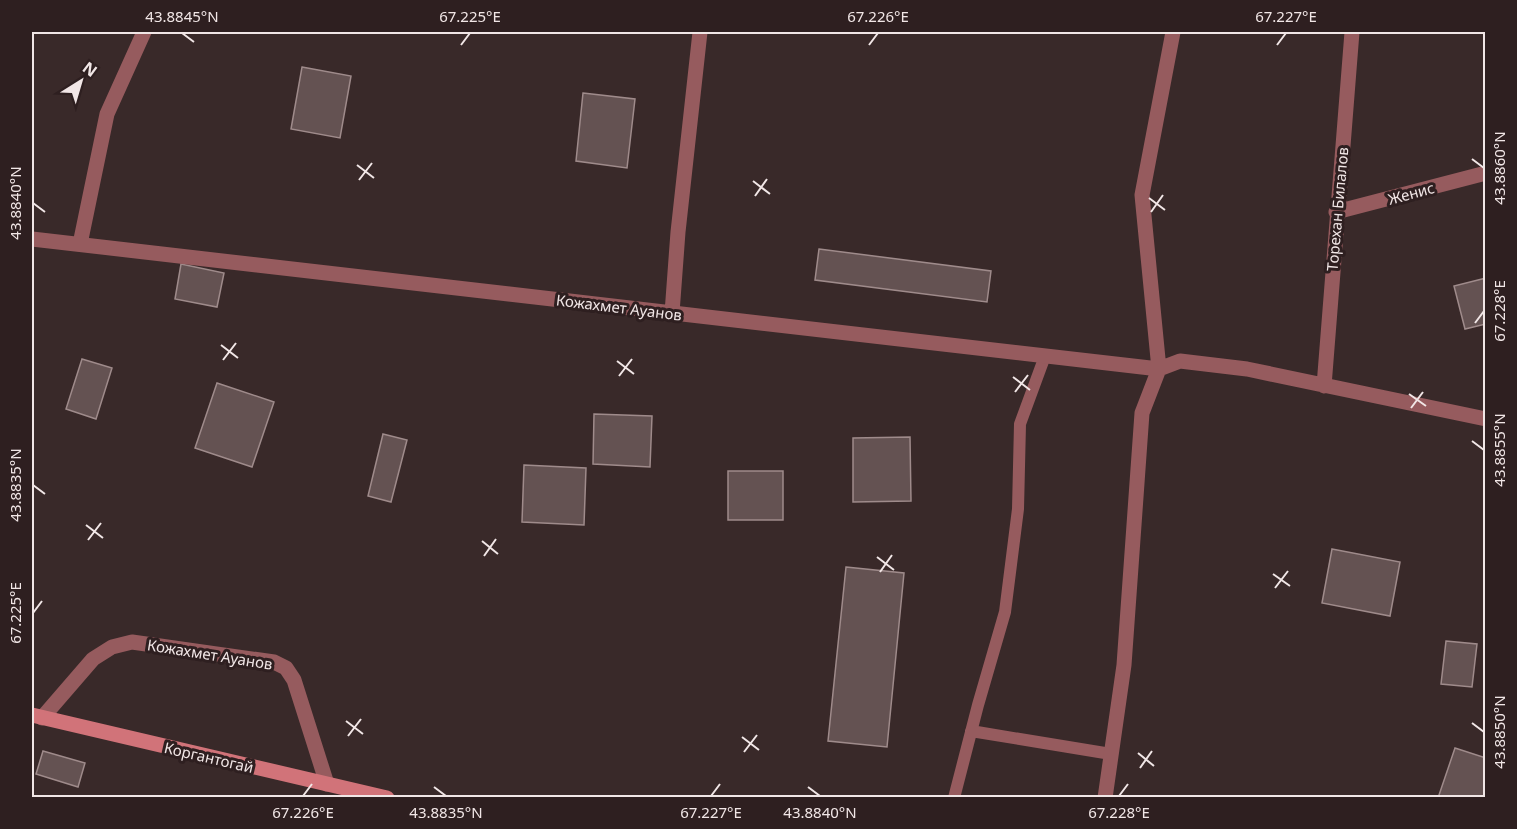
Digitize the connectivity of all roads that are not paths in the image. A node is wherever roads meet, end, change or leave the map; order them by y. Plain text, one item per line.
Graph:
1 (144, 32) edge
2 (700, 32) edge
3 (1173, 32) edge
4 (1352, 32) edge
5 (1485, 173) edge
6 (1336, 212) junction
7 (32, 239) edge
8 (80, 244) junction
9 (672, 313) junction
10 (1045, 356) junction
11 (1159, 369) junction
12 (1324, 386) junction
13 (1485, 419) edge
14 (37, 717) edge
15 (971, 731) junction
16 (1111, 754) junction
17 (327, 784) junction
18 (387, 798) edge
19 (954, 798) edge
20 (1105, 798) edge

1 - 8 street
2 - 9 street
3 - 11 street
4 - 6 street, Торехан Билалов
5 - 6 street, Женис
6 - 12 street, Торехан Билалов
7 - 8 street, Кожахмет Ауанов
8 - 9 street, Кожахмет Ауанов
9 - 10 street, Кожахмет Ауанов
10 - 11 street, Кожахмет Ауанов
10 - 15 lane
11 - 12 street
11 - 16 street
12 - 13 street
14 - 17 main road, Коргантогай
14 - 17 street, Кожахмет Ауанов
15 - 16 lane
15 - 19 lane
16 - 20 street
17 - 18 main road, Коргантогай

